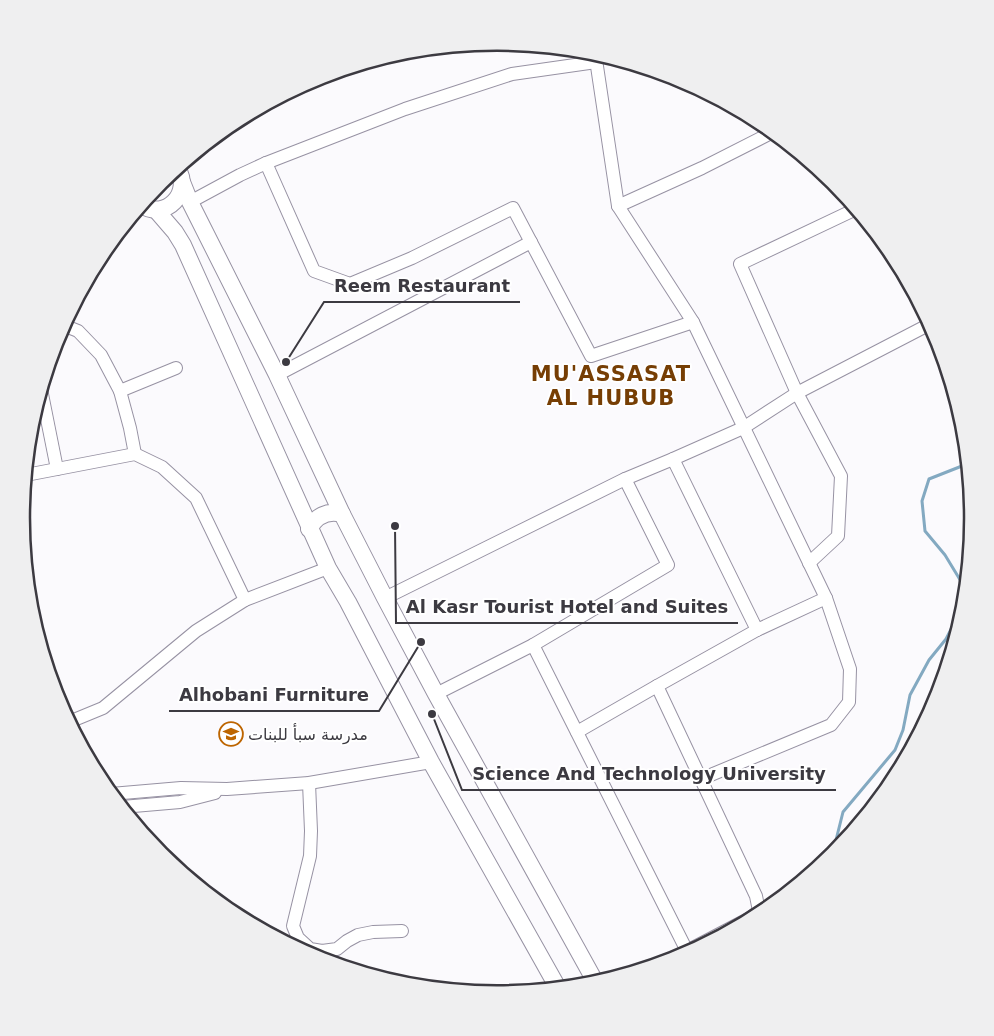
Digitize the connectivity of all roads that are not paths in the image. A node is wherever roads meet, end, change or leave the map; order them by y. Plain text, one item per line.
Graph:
1 (587, 60) edge
2 (597, 62) edge
3 (765, 136) edge
4 (266, 164) junction
5 (180, 175) edge
6 (190, 202) junction
7 (618, 206) junction
8 (149, 207) edge
9 (147, 209) edge
10 (849, 211) edge
11 (531, 242) junction
12 (693, 322) junction
13 (71, 328) edge
14 (923, 328) edge
15 (176, 368) dead end
16 (277, 375) junction
17 (120, 391) junction
18 (797, 393) junction
19 (44, 405) edge
20 (744, 428) junction
21 (135, 454) junction
22 (673, 459) junction
23 (57, 469) junction
24 (32, 474) edge
25 (625, 479) junction
26 (342, 514) junction
27 (309, 529) junction
28 (809, 563) junction
29 (328, 568) junction
30 (385, 598) junction
31 (826, 598) junction
32 (245, 600) junction
33 (757, 630) junction
34 (532, 645) junction
35 (657, 686) junction
36 (436, 694) junction
37 (76, 719) edge
38 (578, 732) junction
39 (431, 762) junction
40 (701, 779) junction
41 (309, 783) junction
42 (227, 789) junction
43 (121, 793) edge
44 (130, 806) edge
45 (758, 905) edge
46 (402, 931) dead end
47 (303, 943) edge
48 (685, 945) edge
49 (323, 951) edge
50 (592, 975) edge
51 (554, 981) edge

1 - 4 street
2 - 7 street
3 - 7 street
4 - 6 street
4 - 11 street
5 - 6 main road
5 - 8 main road
6 - 16 main road
7 - 12 street
9 - 27 main road
10 - 18 street
11 - 12 street
11 - 16 street
12 - 20 street
13 - 17 street
14 - 18 street
15 - 17 street
16 - 26 main road
17 - 21 street
18 - 20 street
18 - 28 street
19 - 23 street
20 - 22 street
20 - 28 street
21 - 23 street
21 - 32 street
22 - 25 street
22 - 33 street
23 - 24 street
25 - 30 street
25 - 34 street
26 - 27 main road
26 - 30 main road
27 - 29 main road
28 - 31 street
29 - 32 street
29 - 39 main road
30 - 36 main road
31 - 33 street
31 - 40 street
32 - 37 street
33 - 35 street
34 - 36 street
34 - 38 street
35 - 38 street
35 - 40 street
36 - 50 main road
38 - 48 street
39 - 41 street
39 - 51 main road
40 - 45 street
41 - 42 street
41 - 47 street
42 - 43 street
42 - 44 street
46 - 49 street

